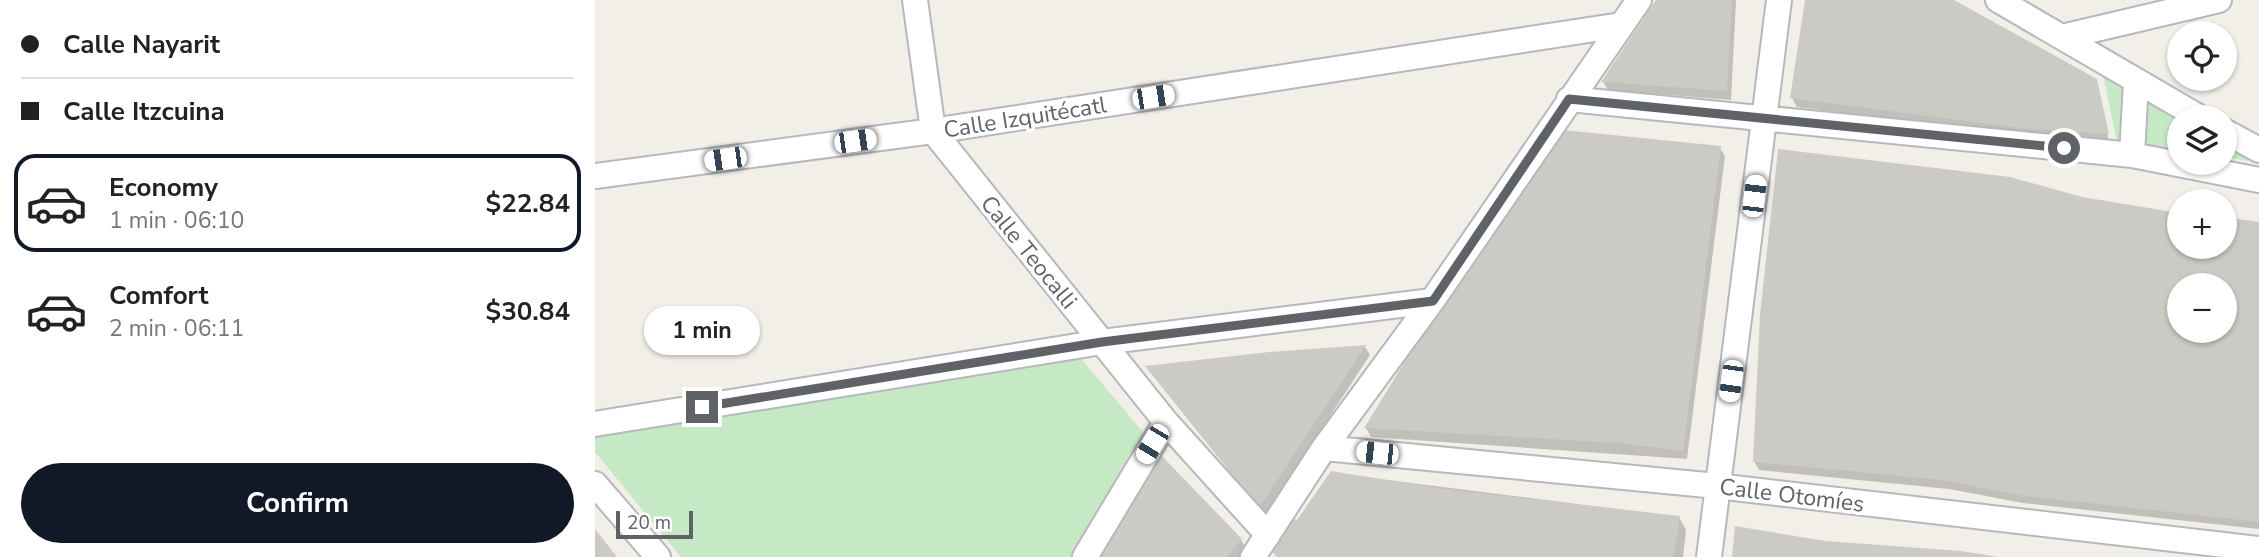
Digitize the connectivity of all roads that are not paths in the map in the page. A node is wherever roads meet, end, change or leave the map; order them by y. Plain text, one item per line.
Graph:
1 (915, 0) edge
2 (1639, 0) edge
3 (1779, 0) edge
4 (1998, 0) edge
5 (2219, 0) edge
6 (2131, 10) edge
7 (1621, 25) junction
8 (2062, 37) junction
9 (2136, 82) junction
10 (1569, 99) junction
11 (2177, 105) edge
12 (1764, 117) junction
13 (933, 131) junction
14 (2237, 138) edge
15 (2259, 150) edge
16 (2131, 155) junction
17 (595, 176) edge
18 (2259, 180) edge
19 (1433, 301) junction
20 (1102, 342) junction
21 (1166, 422) junction
22 (595, 424) edge
23 (1324, 448) junction
24 (595, 484) edge
25 (1717, 486) junction
26 (1268, 535) junction
27 (2259, 549) edge
28 (659, 557) edge
29 (1085, 557) edge
30 (1253, 557) edge
31 (1709, 557) edge

1 - 13 street
2 - 7 street
3 - 12 street
4 - 8 street
5 - 6 street
6 - 8 street
7 - 10 street
7 - 13 street, Calle Izquitécatl
8 - 9 street
9 - 11 street
9 - 16 street
10 - 12 street
10 - 19 street
12 - 16 street
12 - 25 street
13 - 17 street, Calle Izquitécatl
13 - 20 street, Calle Teocalli
14 - 15 street
16 - 18 street
19 - 20 street
19 - 23 street
20 - 21 street, Calle Teocalli
20 - 22 street
21 - 26 street, Calle Teocalli
21 - 29 street
23 - 25 street, Calle Otomíes
23 - 26 street
24 - 28 street
25 - 27 street, Calle Otomíes
25 - 31 street
26 - 30 street

